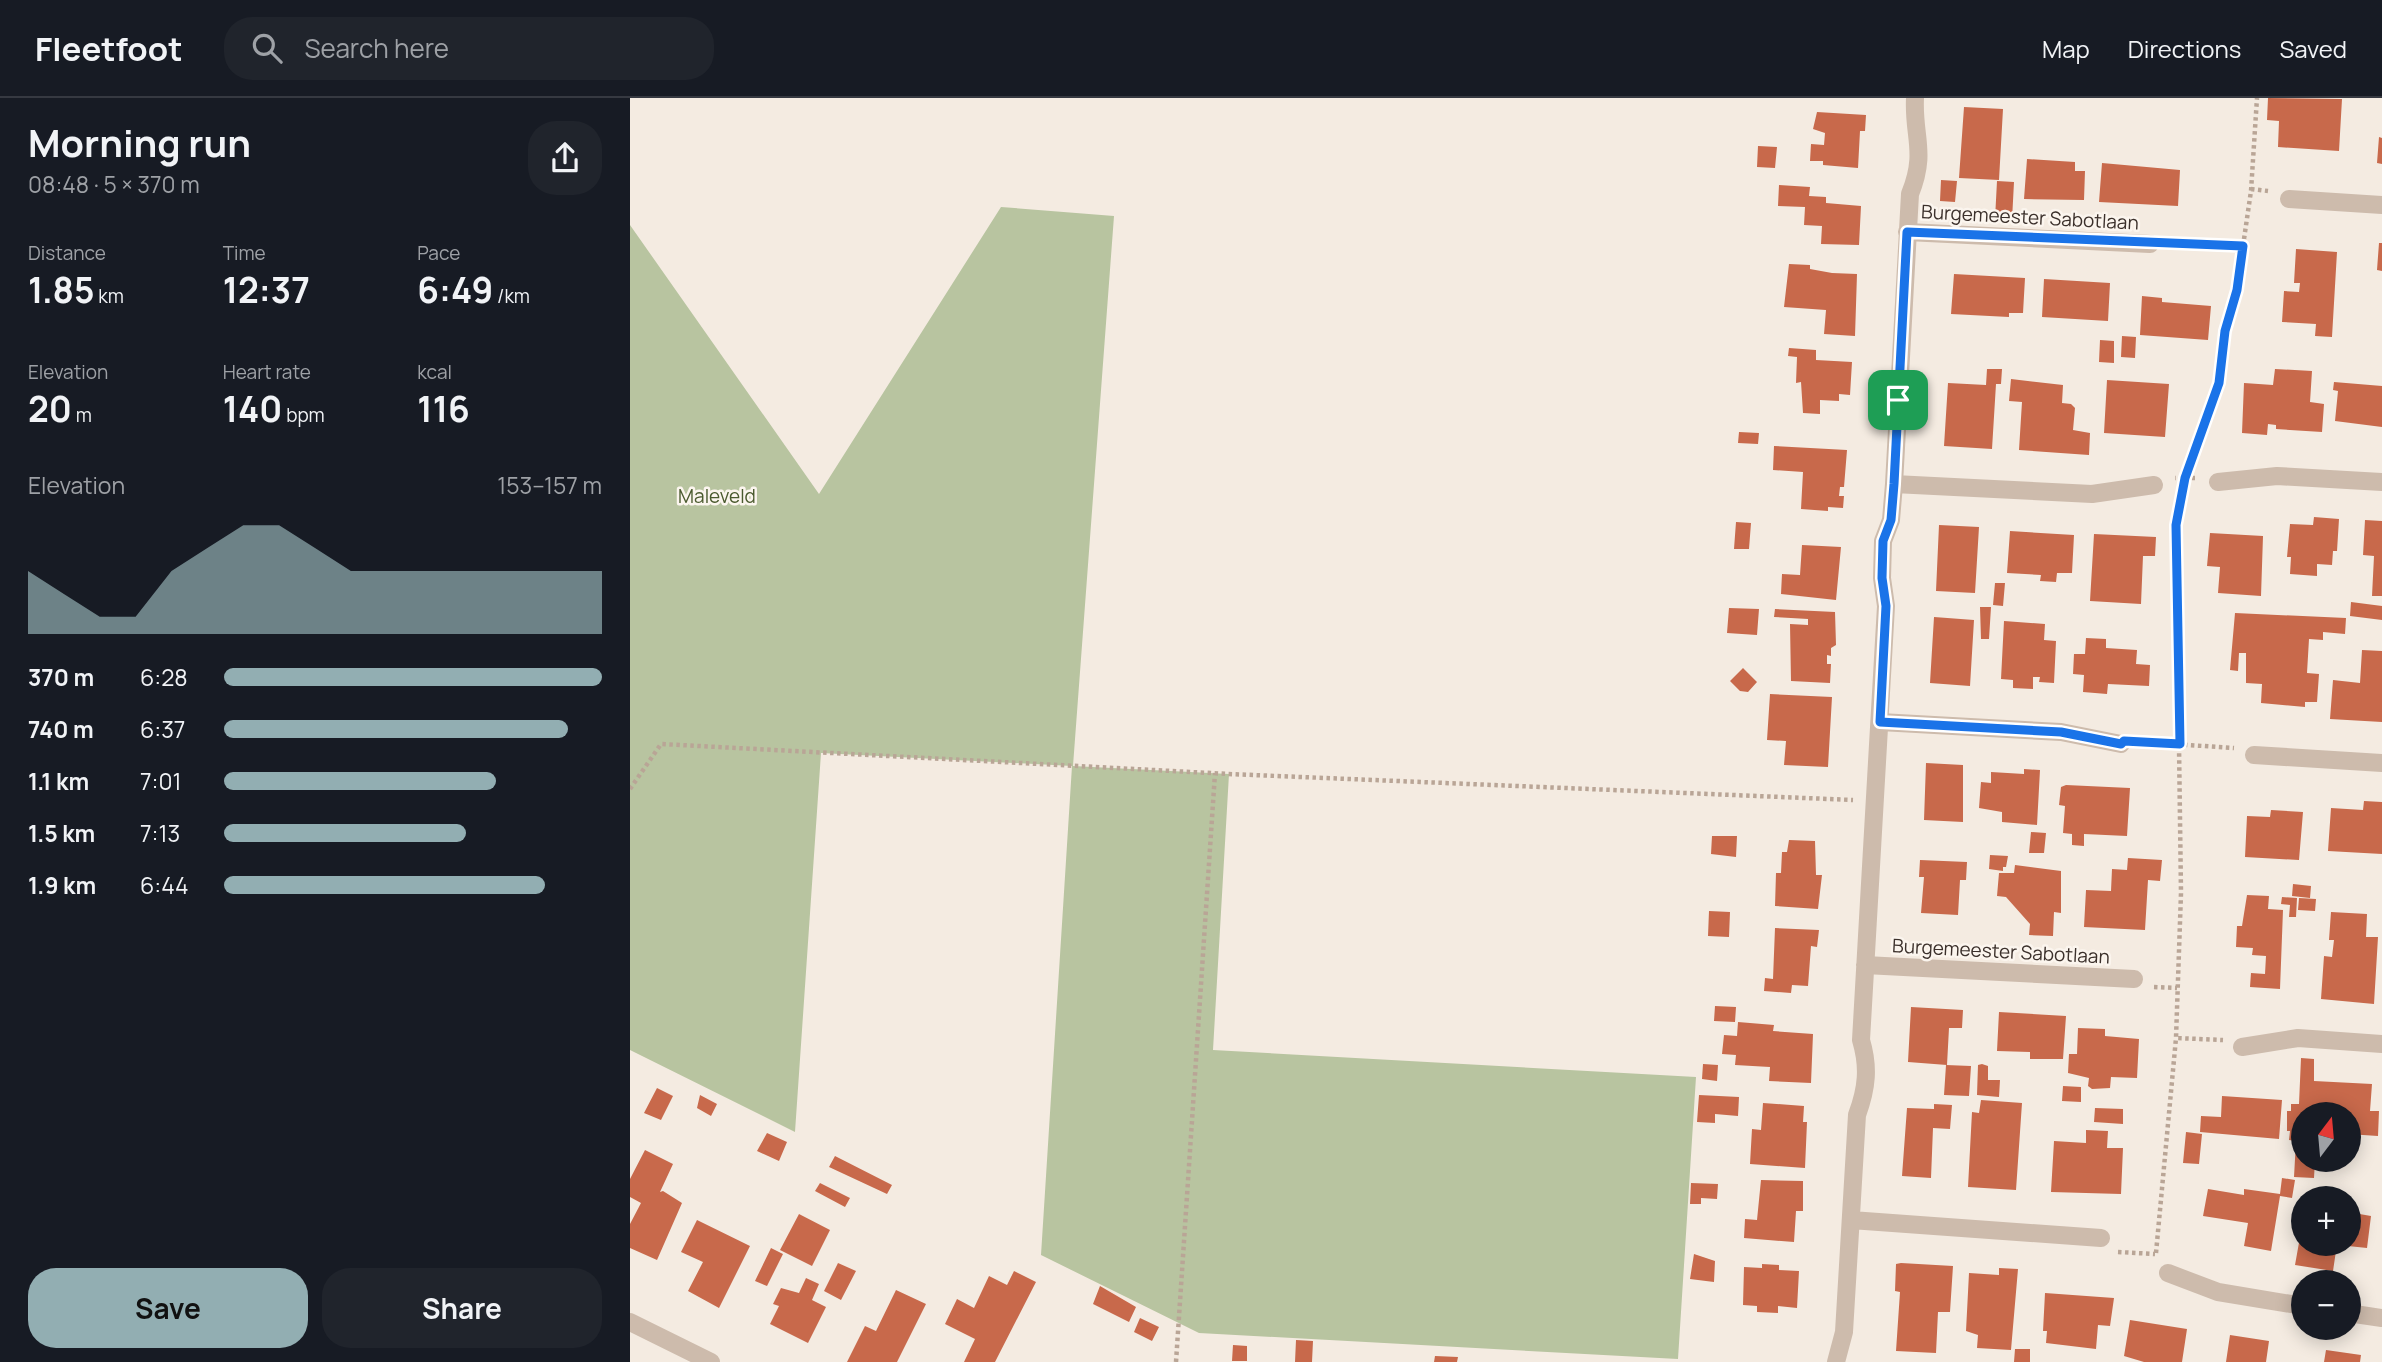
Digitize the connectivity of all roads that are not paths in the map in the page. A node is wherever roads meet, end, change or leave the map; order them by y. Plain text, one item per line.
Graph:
1 (1915, 98) edge
2 (2289, 199) dead end
3 (2382, 205) edge
4 (1907, 232) junction
5 (2150, 244) road end
6 (2218, 482) road end
7 (2382, 482) edge
8 (1894, 484) junction
9 (2154, 485) road end
10 (1880, 722) junction
11 (2121, 744) road end
12 (2254, 755) road end
13 (2382, 763) edge
14 (1865, 965) junction
15 (2134, 979) dead end
16 (2382, 1044) edge
17 (2242, 1047) road end
18 (1851, 1220) junction
19 (2101, 1238) dead end
20 (2168, 1273) road end
21 (2291, 1304) edge
22 (2361, 1315) edge
23 (2382, 1318) edge
24 (630, 1322) edge
25 (711, 1362) edge
26 (1836, 1362) edge

1 - 4 street, Burgemeester Sabotlaan
2 - 3 street
4 - 5 street, Burgemeester Sabotlaan
4 - 8 street, Burgemeester Sabotlaan
6 - 7 street
8 - 9 street
8 - 10 street, Burgemeester Sabotlaan
10 - 11 street
10 - 14 street, Burgemeester Sabotlaan
12 - 13 street
14 - 15 street, Burgemeester Sabotlaan
14 - 18 street, Burgemeester Sabotlaan
16 - 17 street
18 - 19 street
18 - 26 street, Burgemeester Sabotlaan
20 - 21 street
22 - 23 street
24 - 25 street

